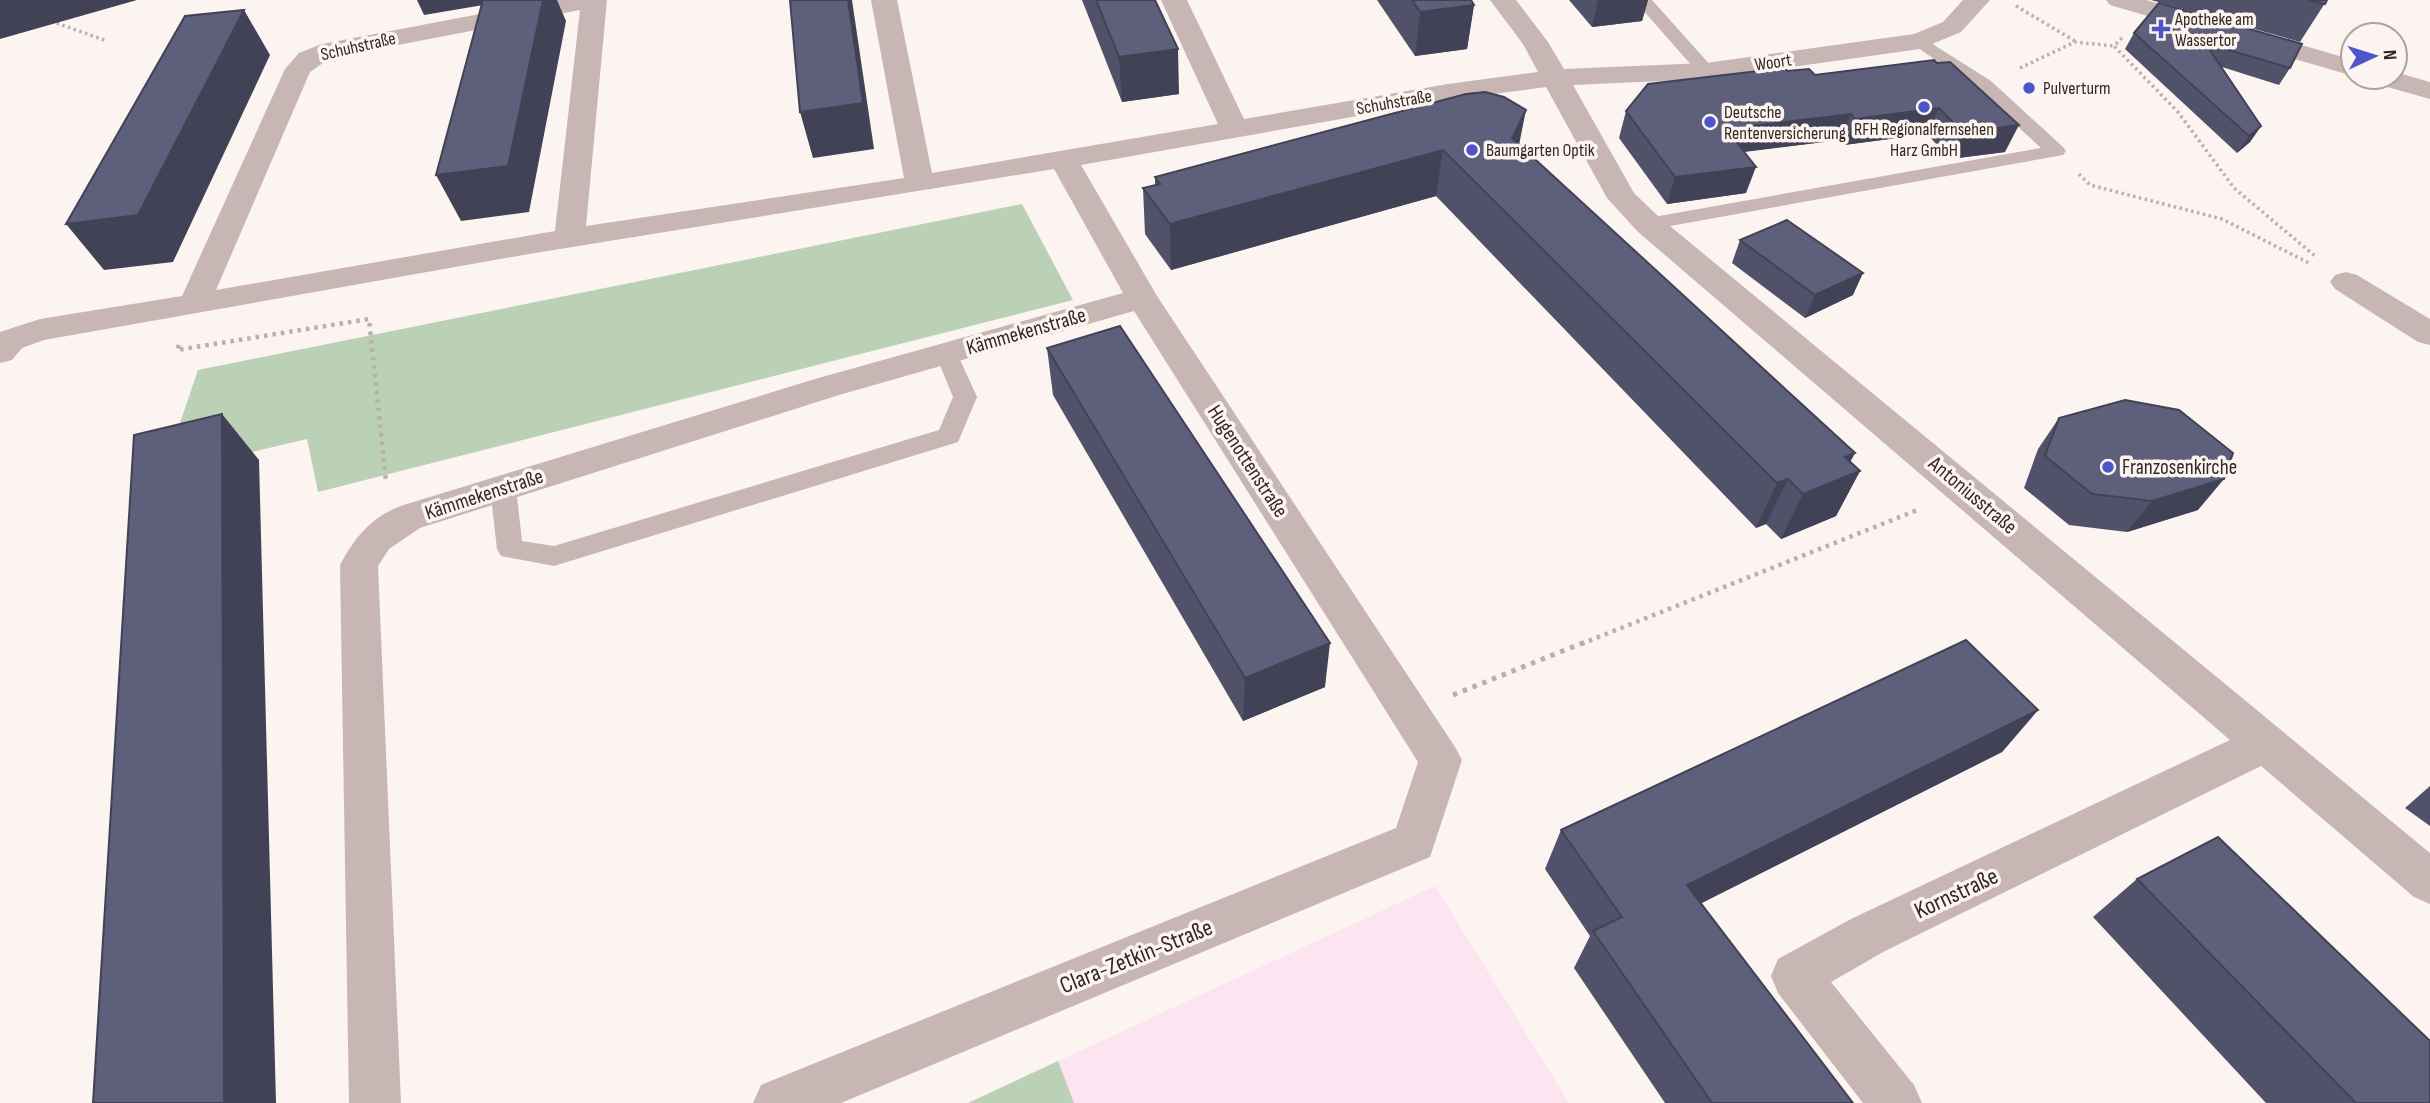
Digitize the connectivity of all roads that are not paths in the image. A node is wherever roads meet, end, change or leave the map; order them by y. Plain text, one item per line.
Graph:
1 (594, 0) edge
2 (884, 0) edge
3 (1174, 0) edge
4 (1503, 0) edge
5 (1643, 0) edge
6 (1977, 0) edge
7 (2119, 0) edge
8 (1920, 41) junction
9 (2339, 64) edge
10 (1706, 71) junction
11 (1553, 78) junction
12 (2409, 85) edge
13 (2430, 91) edge
14 (1235, 129) junction
15 (1063, 159) junction
16 (920, 184) junction
17 (1648, 224) junction
18 (569, 239) junction
19 (2346, 282) road end
20 (1142, 298) junction
21 (194, 305) junction
22 (2430, 334) edge
23 (5, 346) edge
24 (946, 353) junction
25 (503, 488) junction
26 (2264, 743) junction
27 (1440, 760) joint
28 (2430, 882) edge
29 (375, 1103) edge
30 (779, 1103) edge
31 (1896, 1103) edge

1 - 18 street, Schuhstraße
1 - 21 street, Schuhstraße
2 - 16 street
3 - 14 street
4 - 11 street, Antoniusstraße
5 - 10 lane
6 - 8 street, Woort
7 - 9 street
8 - 10 street, Woort
8 - 17 lane
10 - 11 street, Woort
11 - 14 street, Schuhstraße
11 - 17 street, Antoniusstraße
12 - 13 street
14 - 15 street, Schuhstraße
15 - 16 street, Schuhstraße
15 - 20 street, Hugenottenstraße
16 - 18 street, Schuhstraße
17 - 26 street, Antoniusstraße
18 - 21 street, Schuhstraße
19 - 22 street
20 - 24 street, Kämmekenstraße
20 - 27 street, Hugenottenstraße
21 - 23 street, Schuhstraße
24 - 25 street, Kämmekenstraße
24 - 25 lane
25 - 29 street, Kämmekenstraße
26 - 28 street, Antoniusstraße
26 - 31 street, Kornstraße
27 - 30 street, Clara-Zetkin-Straße

